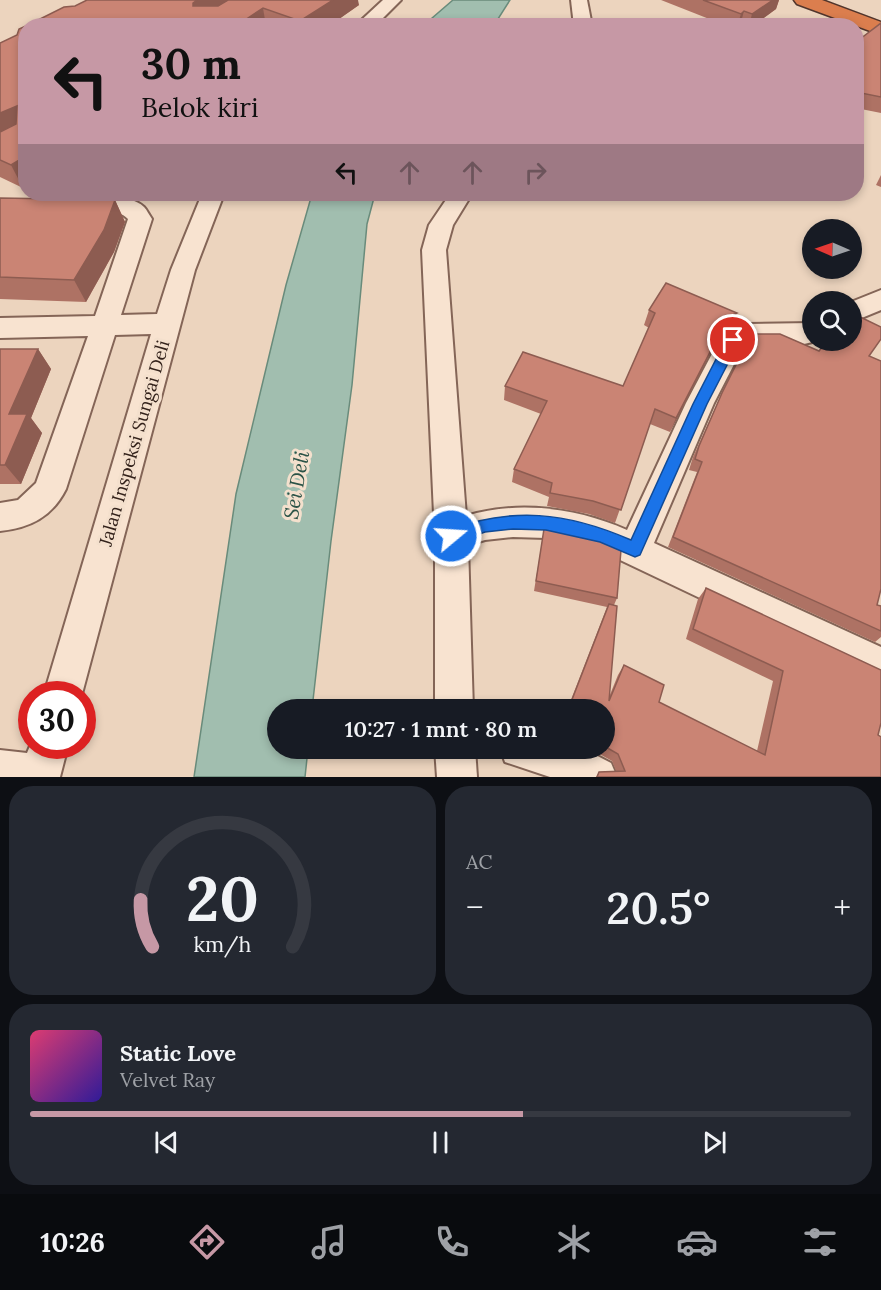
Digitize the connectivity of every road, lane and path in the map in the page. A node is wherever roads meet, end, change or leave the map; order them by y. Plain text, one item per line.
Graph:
1 (393, 0) edge
2 (579, 0) edge
3 (804, 0) edge
4 (838, 0) edge
5 (881, 16) edge
6 (373, 18) edge
7 (582, 18) edge
8 (852, 18) edge
9 (864, 23) edge
10 (881, 29) edge
11 (210, 201) edge
12 (457, 201) edge
13 (59, 206) edge
14 (881, 299) edge
15 (862, 308) edge
16 (168, 324) junction
17 (102, 327) junction
18 (0, 328) edge
19 (802, 334) edge
20 (0, 517) edge
21 (451, 536) junction
22 (635, 549) junction
23 (881, 666) edge
24 (67, 681) edge
25 (454, 699) edge
26 (456, 759) edge
27 (555, 759) edge
28 (43, 766) edge
29 (0, 770) edge
30 (457, 777) edge
31 (597, 777) edge

1 - 6 street
2 - 7 street
3 - 8 highway
4 - 5 highway
9 - 10 highway
11 - 16 street, Jalan Inspeksi Sungai Deli
12 - 21 street
13 - 17 street
14 - 15 street
16 - 17 street
16 - 24 street, Jalan Inspeksi Sungai Deli
17 - 18 street
17 - 20 street
19 - 22 street
21 - 22 street
21 - 25 street
22 - 23 street
26 - 30 street
27 - 31 street
28 - 29 street

